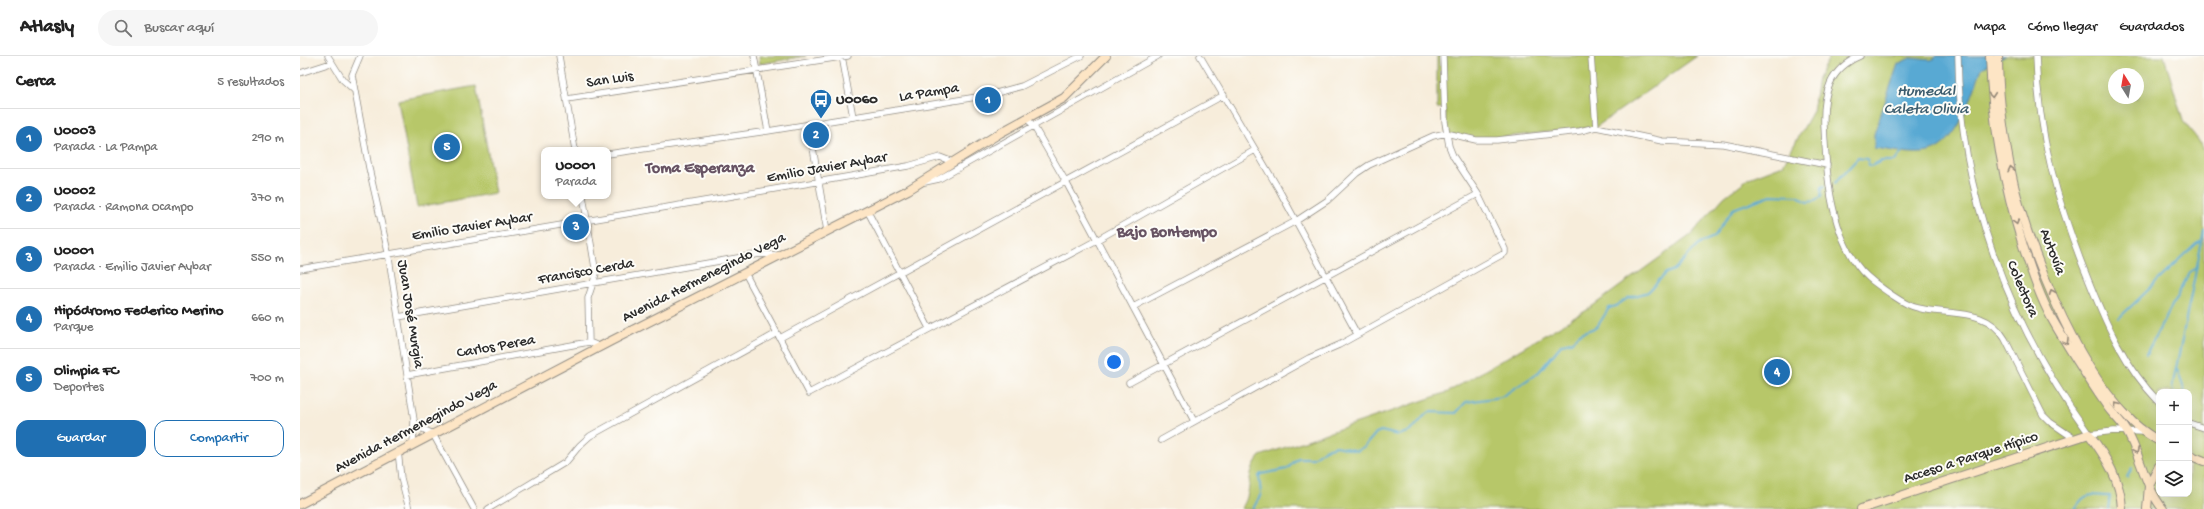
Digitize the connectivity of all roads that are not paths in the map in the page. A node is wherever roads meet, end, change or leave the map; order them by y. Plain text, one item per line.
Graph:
1 (328, 56) edge
2 (360, 56) edge
3 (559, 56) edge
4 (754, 56) edge
5 (844, 56) edge
6 (1081, 56) edge
7 (1106, 56) edge
8 (1158, 56) edge
9 (1200, 56) edge
10 (1443, 56) edge
11 (1592, 56) edge
12 (1860, 56) edge
13 (1958, 56) edge
14 (1990, 56) edge
15 (1998, 56) edge
16 (2036, 56) edge
17 (331, 63) junction
18 (756, 69) junction
19 (300, 72) edge
20 (354, 90) junction
21 (1224, 95) junction
22 (567, 99) junction
23 (853, 117) junction
24 (1030, 122) junction
25 (809, 124) junction
26 (1596, 127) junction
27 (768, 131) junction
28 (1446, 134) junction
29 (575, 147) edge
30 (1255, 150) junction
31 (611, 154) edge
32 (953, 162) junction
33 (1827, 165) junction
34 (819, 182) junction
35 (1066, 182) junction
36 (919, 183) junction
37 (1478, 194) junction
38 (584, 199) edge
39 (868, 212) junction
40 (588, 220) junction
41 (1296, 221) junction
42 (827, 231) junction
43 (1098, 240) junction
44 (388, 252) junction
45 (779, 255) junction
46 (300, 269) edge
47 (900, 272) junction
48 (745, 273) junction
49 (1327, 276) junction
50 (593, 283) junction
51 (1133, 307) junction
52 (398, 317) junction
53 (929, 328) junction
54 (1358, 334) junction
55 (779, 335) junction
56 (589, 342) junction
57 (601, 346) junction
58 (1164, 362) junction
59 (407, 375) junction
60 (1129, 382) dead end
61 (2156, 399) edge
62 (414, 420) junction
63 (1194, 422) junction
64 (2192, 424) edge
65 (2204, 428) edge
66 (2144, 432) junction
67 (2127, 433) junction
68 (432, 434) junction
69 (2090, 434) junction
70 (2075, 439) junction
71 (2156, 439) edge
72 (1161, 440) dead end
73 (413, 444) junction
74 (398, 451) junction
75 (2192, 455) edge
76 (2192, 456) edge
77 (2204, 457) edge
78 (2204, 461) edge
79 (2156, 472) edge
80 (2149, 486) junction
81 (300, 504) edge
82 (409, 509) edge
83 (474, 509) edge
84 (488, 509) edge
85 (1861, 509) edge
86 (2122, 509) edge
87 (2147, 509) edge
88 (2163, 509) edge

1 - 17 street
2 - 20 street, Juan José Murgia
3 - 22 street
4 - 18 street
5 - 18 street, San Luis
5 - 23 street
6 - 23 street, La Pampa
7 - 24 street, Avenida Hermenegindo Vega
8 - 24 street
9 - 21 street
10 - 28 street
11 - 26 street
12 - 33 street
13 - 69 street, Colectora
14 -> 67 street, Autovía
66 -> 15 street, Autovía
16 - 61 street
17 - 19 street
17 - 20 street
18 - 22 street, San Luis
18 - 27 street
20 - 44 street, Juan José Murgia
21 - 30 street
21 - 35 street
22 - 29 street
23 - 25 street, La Pampa
24 - 32 street, Avenida Hermenegindo Vega
24 - 35 street
24 - 36 street
25 - 27 street, La Pampa
25 - 34 street
26 - 28 street
26 - 33 street
27 - 31 street, La Pampa
28 - 37 street
28 - 41 street
30 - 41 street
30 - 43 street
32 - 34 street, Emilio Javier Aybar
32 - 36 street, Avenida Hermenegindo Vega
33 - 70 street
34 - 40 street, Emilio Javier Aybar
34 - 42 street
35 - 43 street
35 - 47 street
36 - 39 street, Avenida Hermenegindo Vega
37 - 49 street
37 - 54 street
38 - 40 street
39 - 42 street, Avenida Hermenegindo Vega
39 - 47 street
40 - 44 street, Emilio Javier Aybar
40 - 50 street
41 - 49 street
41 - 51 street
42 - 45 street, Avenida Hermenegindo Vega
43 - 51 street
43 - 53 street
44 - 46 street, Emilio Javier Aybar
44 - 52 street, Juan José Murgia
45 - 48 street, Avenida Hermenegindo Vega
45 - 50 street, Francisco Cerda
47 - 53 street
47 - 55 street
48 - 55 street
48 - 57 street, Avenida Hermenegindo Vega
49 - 54 street
49 - 58 street
50 - 52 street, Francisco Cerda
50 - 56 street
51 - 58 street
52 - 59 street, Juan José Murgia
53 - 55 street
54 - 63 street
55 - 84 street
56 - 57 street, Carlos Perea
56 - 59 street, Carlos Perea
57 - 68 street, Avenida Hermenegindo Vega
58 - 60 street
58 - 63 street
59 - 62 street, Juan José Murgia
62 - 68 street
62 - 73 street, Juan José Murgia
63 - 72 street
64 - 65 street
66 - 67 street
66 - 71 street, Autovía
67 - 69 street
67 -> 80 street, Autovía
68 - 73 street, Avenida Hermenegindo Vega
68 - 83 street
69 - 70 street, Acceso a Parque Hípico
69 - 86 street, Colectora
70 - 85 street, Acceso a Parque Hípico
73 - 74 street, Avenida Hermenegindo Vega
74 - 81 street, Avenida Hermenegindo Vega
74 - 82 street
75 - 77 street
76 - 78 street
79 - 80 street, Autovía
80 - 87 street, Autovía
80 - 88 street, Autovía

